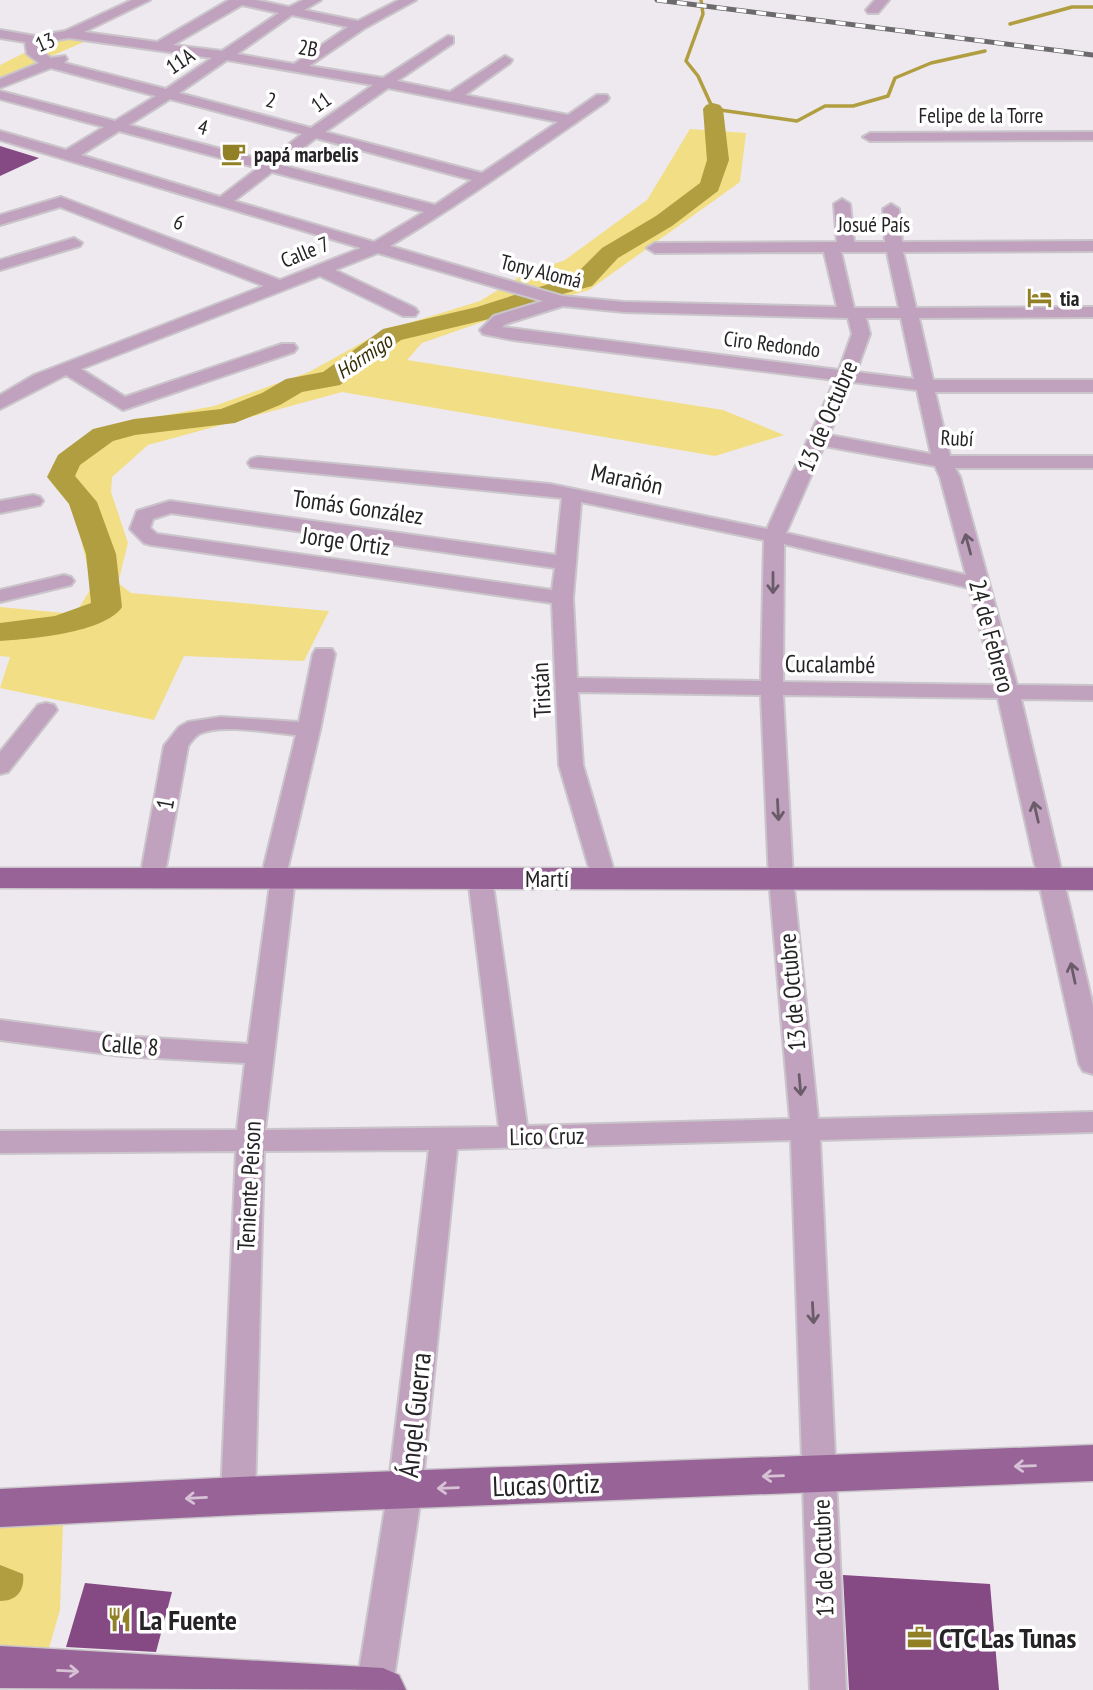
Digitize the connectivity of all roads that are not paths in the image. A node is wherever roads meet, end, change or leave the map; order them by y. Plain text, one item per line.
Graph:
1 (143, 0) edge
2 (238, 0) edge
3 (314, 0) edge
4 (409, 0) edge
5 (290, 11) junction
6 (360, 25) junction
7 (0, 34) edge
8 (69, 34) junction
9 (105, 39) junction
10 (34, 40) junction
11 (448, 40) dead end
12 (159, 47) junction
13 (225, 56) junction
14 (505, 60) dead end
15 (49, 63) junction
16 (297, 68) junction
17 (384, 83) junction
18 (0, 84) edge
19 (0, 95) edge
20 (167, 95) junction
21 (453, 96) junction
22 (602, 98) dead end
23 (572, 120) junction
24 (117, 126) junction
25 (313, 133) junction
26 (0, 135) edge
27 (870, 136) dead end
28 (1093, 136) edge
29 (68, 156) junction
30 (270, 167) junction
31 (483, 178) junction
32 (222, 204) junction
33 (842, 204) dead end
34 (891, 209) dead end
35 (437, 211) junction
36 (0, 220) edge
37 (74, 243) dead end
38 (1093, 246) edge
39 (839, 247) junction
40 (894, 247) junction
41 (376, 248) junction
42 (655, 248) dead end
43 (0, 265) edge
44 (322, 270) junction
45 (281, 286) junction
46 (556, 300) junction
47 (409, 312) dead end
48 (1093, 312) edge
49 (852, 313) junction
50 (909, 313) junction
51 (288, 348) dead end
52 (66, 368) junction
53 (846, 376) junction
54 (925, 386) junction
55 (1093, 386) edge
56 (0, 403) edge
57 (820, 439) junction
58 (942, 462) junction
59 (1093, 462) edge
60 (258, 463) dead end
61 (572, 494) junction
62 (33, 501) dead end
63 (0, 507) edge
64 (144, 515) joint
65 (774, 536) junction
66 (565, 563) junction
67 (64, 581) dead end
68 (979, 584) junction
69 (0, 596) edge
70 (562, 598) junction
71 (324, 654) dead end
72 (567, 685) junction
73 (772, 690) junction
74 (1007, 692) junction
75 (1093, 693) edge
76 (46, 710) dead end
77 (309, 730) junction
78 (1, 764) edge
79 (0, 878) edge
80 (152, 878) junction
81 (278, 878) junction
82 (480, 878) junction
83 (604, 878) junction
84 (781, 878) junction
85 (1093, 878) edge
86 (1052, 879) junction
87 (0, 1030) edge
88 (260, 1054) junction
89 (1093, 1064) edge
90 (1093, 1122) edge
91 (805, 1132) junction
92 (514, 1137) junction
93 (444, 1139) junction
94 (0, 1142) edge
95 (250, 1142) junction
96 (1093, 1463) edge
97 (820, 1474) junction
98 (405, 1490) junction
99 (238, 1496) junction
100 (0, 1508) edge
101 (11, 1675) edge
102 (374, 1690) edge
103 (383, 1690) edge
104 (828, 1690) edge

1 - 8 street
2 - 5 street
2 - 12 street
3 - 5 street, 11A
4 - 6 street
5 - 6 street
5 - 13 street, 11A
6 - 16 street
7 - 10 street, 2B
8 - 9 street, 2B
8 - 10 street, 2B
9 - 12 street, 2B
9 - 15 street, 13
10 - 15 street
11 - 17 street, 11
12 - 13 street, 2B
13 - 16 street, 2B
13 - 20 street, 11A
14 - 21 street
15 - 18 street, 13
15 - 20 street, 2
16 - 17 street, 2B
17 - 21 street, 2B
17 - 25 street, 11
19 - 24 street, 4
20 - 24 street, 11A
20 - 25 street, 2
21 - 23 street, 2B
22 - 23 street, Calle 7
23 - 31 street, Calle 7
24 - 29 street, 11A
24 - 30 street, 4
25 - 30 street, 11
25 - 31 street, 2
26 - 29 street, Tony Alomá
27 - 28 street, Felipe de la Torre
29 - 32 street, Tony Alomá
30 - 32 street, 11
30 - 35 street, 4
31 - 35 street, Calle 7
32 - 41 street, Tony Alomá
33 - 39 street, 13 de Octubre
34 - 40 street, 24 de Febrero
35 - 41 street, Calle 7
36 - 45 street, 6
37 - 43 street
38 - 40 street, Josué País
39 - 40 street, Josué País
39 - 42 street, Josué País
39 - 49 street, 13 de Octubre
40 - 50 street, 24 de Febrero
41 - 44 street, Calle 7
41 - 46 street, Tony Alomá
44 - 45 street, Calle 7
44 - 47 street
45 - 52 street, Calle 7
46 - 49 street, Tony Alomá
46 - 53 street, Ciro Redondo
48 - 50 street, Tony Alomá
49 - 50 street, Tony Alomá
49 - 53 street, 13 de Octubre
50 - 54 street, 24 de Febrero
51 - 52 street
52 - 56 street, Calle 7
53 - 54 street, Ciro Redondo
53 - 57 street, 13 de Octubre
54 - 55 street, Ciro Redondo
54 - 58 street, 24 de Febrero
57 - 58 street, Rubí
57 - 65 street, 13 de Octubre
58 - 59 street, Rubí
68 -> 58 street, 24 de Febrero
60 - 61 street, Marañón
61 - 65 street, Marañón
61 - 66 street, Tristán
62 - 63 street
64 - 66 street, Tomás González
64 - 70 street, Jorge Ortiz
65 - 68 street, Marañón
65 -> 73 street, 13 de Octubre
66 - 70 street, Tristán
67 - 69 street
68 - 74 street, 24 de Febrero
70 - 72 street, Tristán
71 - 77 street, Teniente Peison
72 - 73 street, Cucalambé
72 - 83 street, Tristán
73 - 74 street, Cucalambé
73 -> 84 street, 13 de Octubre
74 - 75 street, Cucalambé
86 -> 74 street, 24 de Febrero
76 - 78 street
77 - 80 street, 1
77 - 81 street, Teniente Peison
79 - 80 main road, Martí
80 - 81 main road, Martí
81 - 82 main road, Martí
81 - 88 street, Teniente Peison
82 - 83 main road, Martí
82 - 92 street
83 - 84 main road, Martí
84 - 86 main road, Martí
84 -> 91 street, 13 de Octubre
85 - 86 main road, Martí
89 -> 86 street, 24 de Febrero
87 - 88 street, Calle 8
88 - 95 street, Teniente Peison
90 - 91 street, Lico Cruz
91 - 92 street, Lico Cruz
91 -> 97 street, 13 de Octubre
92 - 93 street, Lico Cruz
93 - 95 street, Lico Cruz
93 - 98 street, Ángel Guerra
94 - 95 street, Lico Cruz
95 - 99 street, Teniente Peison
96 -> 97 main road, Lucas Ortiz
97 -> 98 main road, Lucas Ortiz
97 - 104 street, 13 de Octubre
98 - 99 main road, Lucas Ortiz
98 - 102 street, Ángel Guerra
99 -> 100 main road, Lucas Ortiz
101 -> 102 main road
102 - 103 main road

